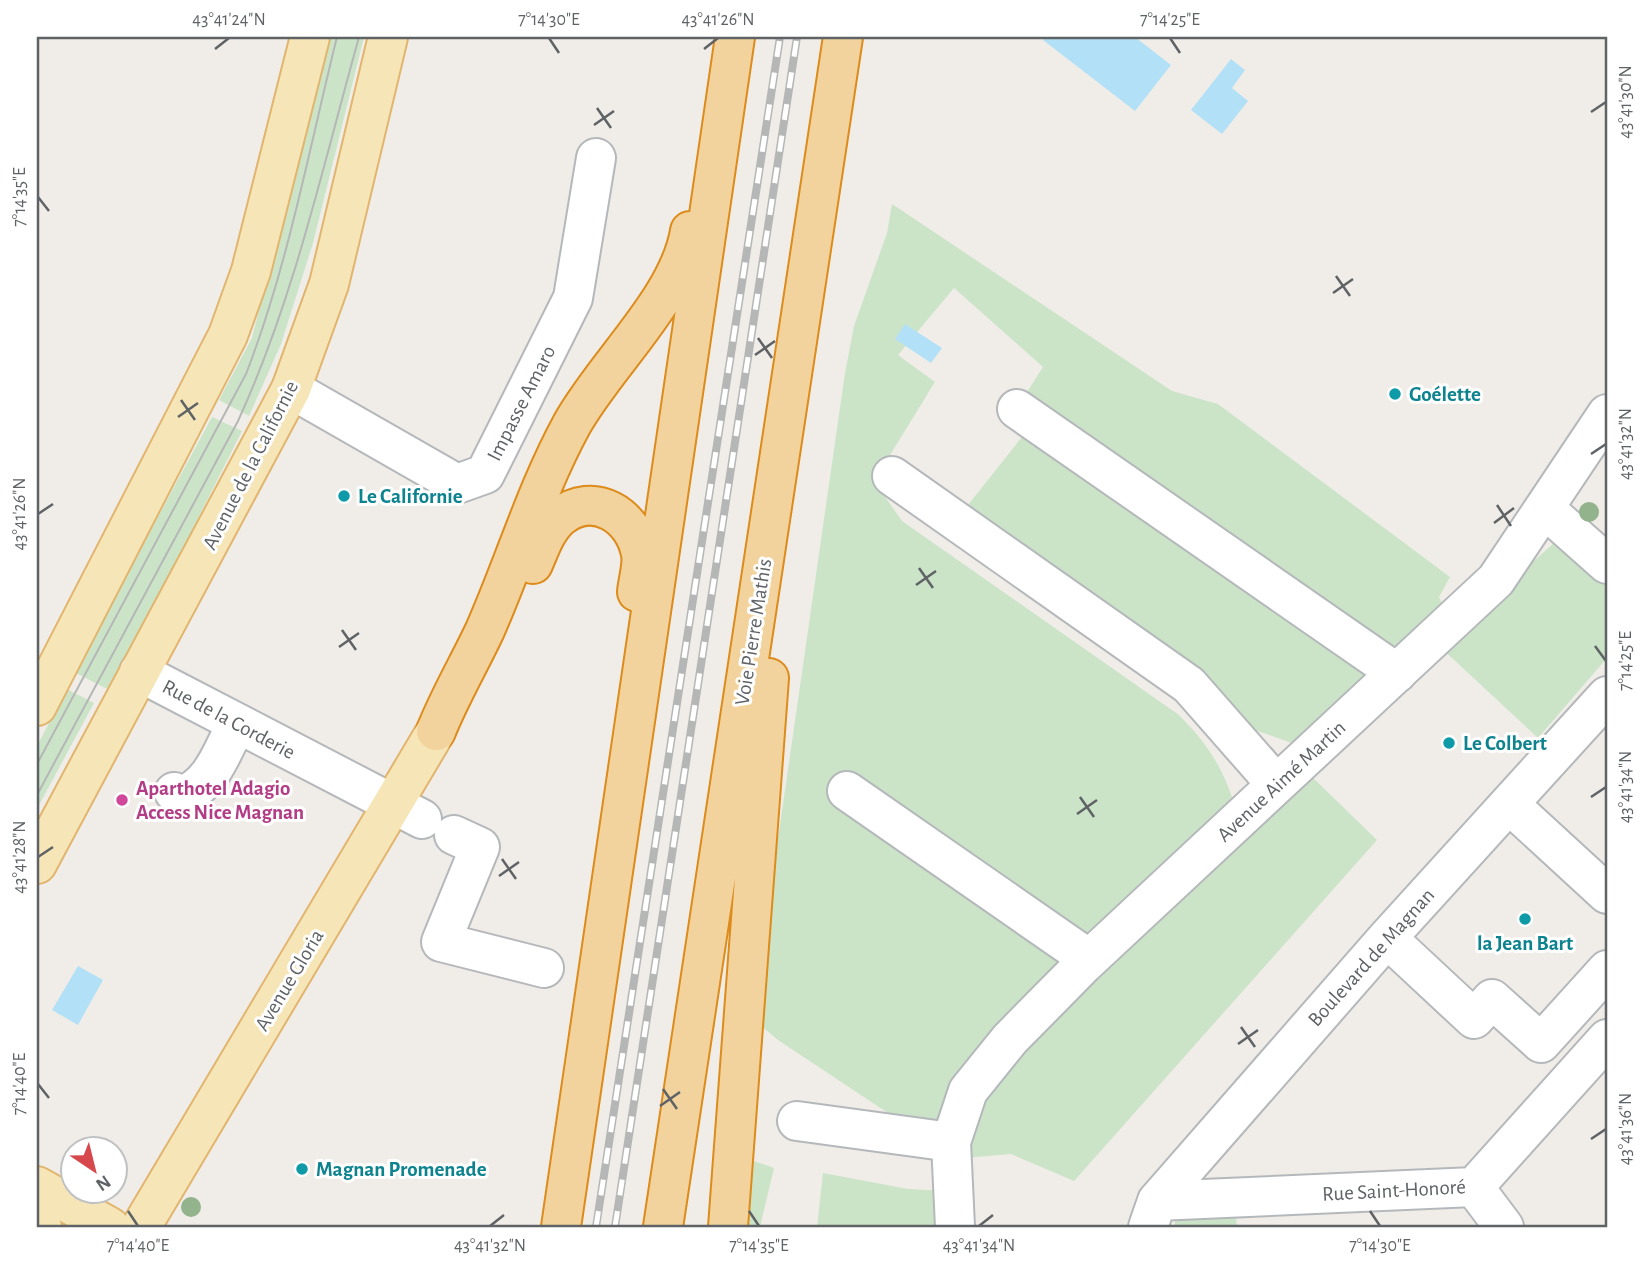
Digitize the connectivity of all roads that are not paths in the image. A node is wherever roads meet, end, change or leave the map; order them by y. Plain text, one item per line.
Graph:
1 (310, 37) edge
2 (388, 37) edge
3 (728, 37) edge
4 (734, 37) edge
5 (843, 37) edge
6 (596, 158) dead end
7 (291, 389) junction
8 (788, 396) junction
9 (1017, 409) dead end
10 (1602, 431) edge
11 (892, 476) dead end
12 (1544, 508) junction
13 (1607, 564) edge
14 (139, 672) junction
15 (1397, 673) junction
16 (1607, 696) edge
17 (37, 706) edge
18 (237, 723) junction
19 (436, 731) junction
20 (1276, 784) junction
21 (847, 791) dead end
22 (174, 792) dead end
23 (1509, 804) junction
24 (423, 820) junction
25 (37, 864) edge
26 (1607, 894) edge
27 (606, 935) junction
28 (1387, 938) junction
29 (1089, 960) junction
30 (544, 968) dead end
31 (1607, 970) edge
32 (1475, 1019) junction
33 (1607, 1039) edge
34 (1505, 1047) dead end
35 (797, 1121) dead end
36 (950, 1142) junction
37 (1198, 1183) dead end
38 (37, 1186) edge
39 (1474, 1187) junction
40 (1153, 1214) edge
41 (37, 1224) edge
42 (42, 1227) edge
43 (110, 1227) edge
44 (141, 1227) edge
45 (561, 1227) edge
46 (663, 1227) edge
47 (728, 1227) edge
48 (955, 1227) edge
49 (1504, 1227) edge

1 - 17 main road
2 - 7 main road, Avenue de la Californie
3 - 19 highway
4 - 27 highway
5 - 8 highway, Voie Pierre Mathis
6 - 7 street, Impasse Amaro
7 - 14 main road, Avenue de la Californie
8 - 46 highway, Voie Pierre Mathis
8 - 47 highway
9 - 15 street
10 - 12 street, Avenue Aimé Martin
11 - 20 street
12 - 13 street
12 - 15 street, Avenue Aimé Martin
14 - 18 street, Rue de la Corderie
14 - 25 main road, Avenue de la Californie
15 - 20 street, Avenue Aimé Martin
16 - 23 street, Boulevard de Magnan
18 - 22 street
18 - 24 street, Rue de la Corderie
19 - 24 main road, Avenue Gloria
19 - 27 highway
20 - 29 street, Avenue Aimé Martin
21 - 29 street
23 - 26 street
23 - 28 street, Boulevard de Magnan
24 - 30 street, Rue de la Corderie
24 - 44 main road, Avenue Gloria
27 - 45 highway
28 - 32 street
28 - 40 street, Boulevard de Magnan
29 - 36 street, Avenue Aimé Martin
31 - 32 street
32 - 34 street
33 - 39 street, Rue Saint-Honoré
35 - 36 street
36 - 48 street, Avenue Aimé Martin
37 - 40 street
38 - 43 main road
39 - 40 street, Rue Saint-Honoré
39 - 49 street
41 - 42 main road

